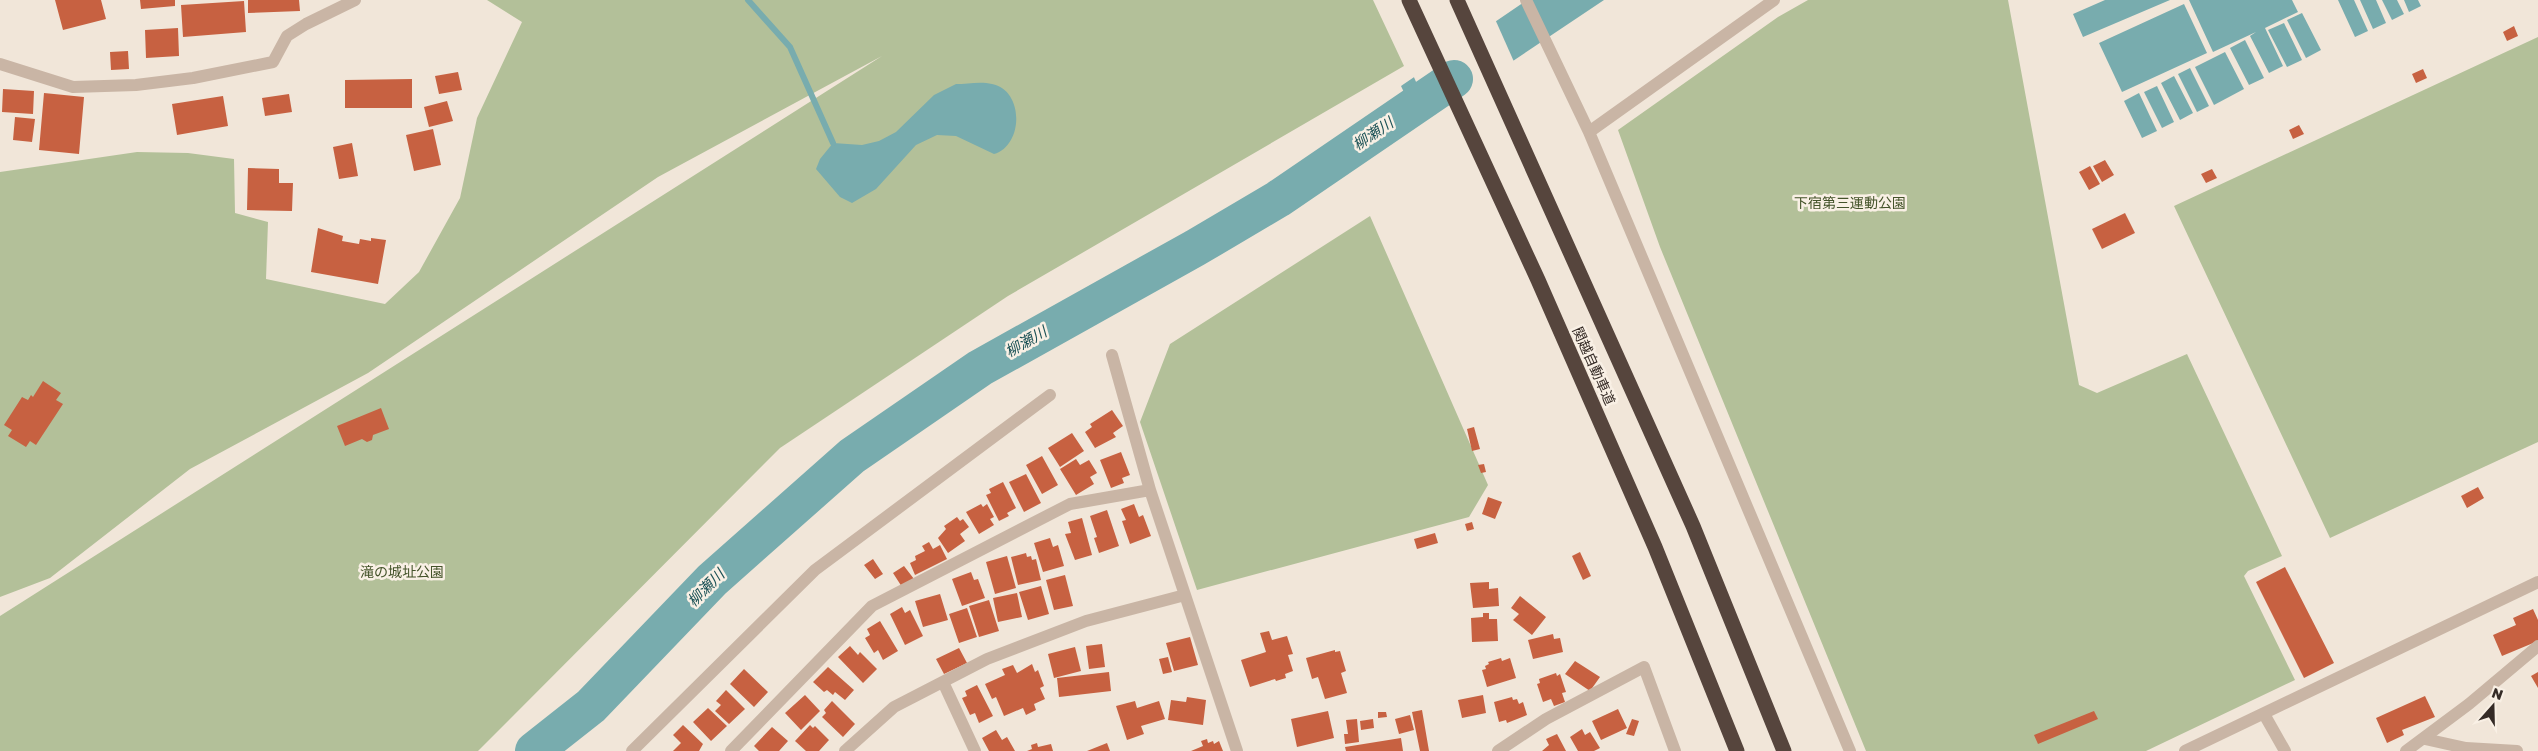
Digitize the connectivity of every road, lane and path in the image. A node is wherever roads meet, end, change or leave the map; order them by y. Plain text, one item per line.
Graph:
1 (355, 0) edge
2 (1409, 0) edge
3 (1457, 0) edge
4 (1526, 0) edge
5 (1774, 0) edge
6 (0, 64) edge
7 (1588, 132) junction
8 (1112, 355) dead end
9 (1050, 395) dead end
10 (1150, 490) junction
11 (2538, 582) edge
12 (1185, 595) junction
13 (2538, 646) edge
14 (943, 682) junction
15 (2264, 714) junction
16 (2425, 739) junction
17 (632, 751) edge
18 (732, 751) edge
19 (845, 751) edge
20 (975, 751) edge
21 (1237, 751) edge
22 (1498, 751) edge
23 (1675, 751) edge
24 (1737, 751) edge
25 (1784, 751) edge
26 (1850, 751) edge
27 (2185, 751) edge
28 (2285, 751) edge
29 (2406, 751) edge
30 (2517, 751) edge

1 - 6 street
2 - 24 highway, 関越自動車道
3 - 25 highway, 関越自動車道
4 - 7 street
5 - 7 street
7 - 26 street
8 - 10 street
9 - 17 street
10 - 12 street
10 - 18 street
11 - 15 street
12 - 14 street
12 - 21 street
13 - 16 street
14 - 19 street
14 - 20 street
15 - 27 street
15 - 28 street
16 - 29 street
16 - 30 street
22 - 23 street

